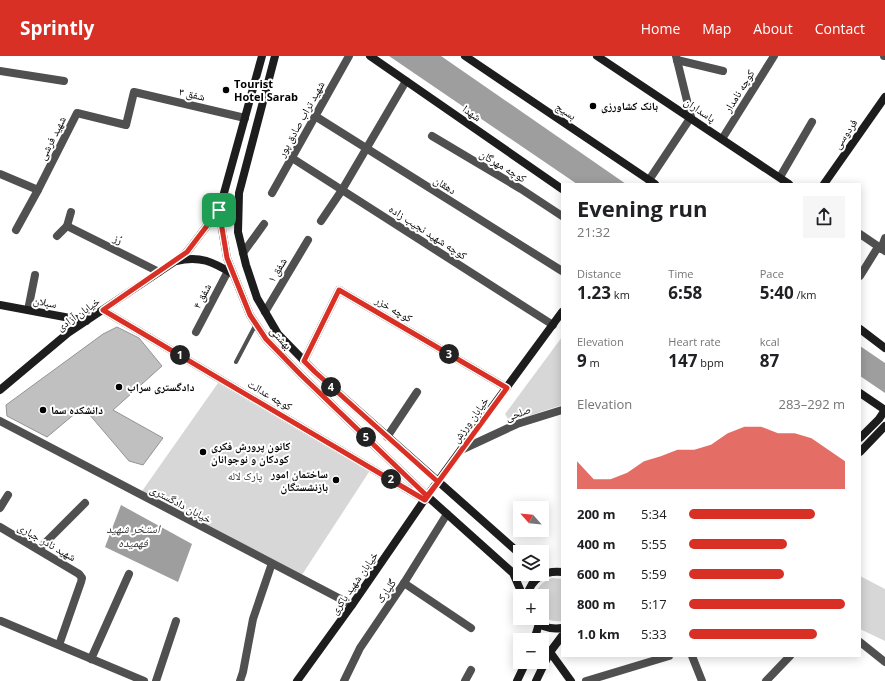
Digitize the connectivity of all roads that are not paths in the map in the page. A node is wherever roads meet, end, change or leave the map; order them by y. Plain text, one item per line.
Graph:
1 (262, 56) edge
2 (275, 56) edge
3 (349, 56) edge
4 (370, 56) edge
5 (465, 56) edge
6 (597, 56) edge
7 (774, 56) edge
8 (677, 58) edge
9 (0, 71) edge
10 (723, 71) dead end
11 (64, 81) dead end
12 (406, 81) junction
13 (134, 92) joint
14 (885, 98) edge
15 (316, 116) junction
16 (691, 117) junction
17 (245, 118) junction
18 (812, 122) dead end
19 (432, 136) dead end
20 (722, 139) junction
21 (366, 148) junction
22 (292, 158) junction
23 (0, 174) edge
24 (780, 178) junction
25 (652, 182) edge
26 (788, 183) edge
27 (825, 183) edge
28 (561, 188) edge
29 (38, 190) junction
30 (342, 190) junction
31 (272, 193) dead end
32 (219, 210) junction
33 (71, 212) dead end
34 (561, 215) edge
35 (321, 221) dead end
36 (264, 224) dead end
37 (68, 226) junction
38 (16, 230) dead end
39 (861, 235) edge
40 (57, 236) dead end
41 (885, 238) edge
42 (308, 240) dead end
43 (882, 249) edge
44 (243, 253) junction
45 (174, 262) junction
46 (561, 270) edge
47 (158, 272) junction
48 (230, 272) junction
49 (861, 275) edge
50 (35, 276) dead end
51 (0, 305) edge
52 (28, 310) junction
53 (103, 310) junction
54 (265, 312) junction
55 (561, 313) edge
56 (86, 321) junction
57 (256, 324) junction
58 (553, 324) junction
59 (861, 330) edge
60 (196, 332) dead end
61 (885, 348) edge
62 (304, 361) junction
63 (236, 362) dead end
64 (507, 388) junction
65 (0, 390) edge
66 (417, 392) dead end
67 (861, 395) edge
68 (561, 410) edge
69 (885, 410) edge
70 (0, 421) edge
71 (885, 426) edge
72 (387, 436) junction
73 (861, 437) edge
74 (461, 450) junction
75 (861, 451) edge
76 (438, 482) junction
77 (8, 495) dead end
78 (426, 498) junction
79 (85, 503) dead end
80 (0, 508) edge
81 (447, 514) junction
82 (0, 527) edge
83 (513, 548) edge
84 (39, 549) junction
85 (271, 566) dead end
86 (558, 572) edge
87 (129, 574) dead end
88 (404, 583) junction
89 (520, 589) edge
90 (529, 589) edge
91 (352, 605) junction
92 (0, 621) edge
93 (176, 621) dead end
94 (544, 625) edge
95 (471, 628) dead end
96 (561, 628) edge
97 (561, 637) edge
98 (861, 643) edge
99 (58, 645) junction
100 (550, 652) junction
101 (666, 657) edge
102 (692, 657) edge
103 (789, 657) edge
104 (91, 659) junction
105 (885, 662) edge
106 (523, 669) edge
107 (470, 670) dead end
108 (144, 681) edge
109 (156, 681) edge
110 (240, 681) edge
111 (297, 681) edge
112 (344, 681) edge
113 (465, 681) edge
114 (517, 681) edge
115 (536, 681) edge
116 (571, 681) edge
117 (586, 681) edge
118 (702, 681) edge
119 (766, 681) edge

1 - 17 main road, بهشتی
2 - 44 main road, بهشتی
3 - 15 street, شهید تراب صادق پور
4 - 12 main road, شهدا
5 - 25 main road, بسیج
6 - 16 main road, پاسداران
7 - 20 street, کوچه نامدار
8 - 10 street
8 - 16 street
9 - 11 street
12 - 21 street
12 - 28 main road, شهدا
13 - 17 street, شفق ۳
13 - 29 street, شهید فرشی
14 - 27 main road, فردوسی
15 - 21 street, دهقان
15 - 22 street, شهید تراب صادق پور
16 - 20 main road, پاسداران
16 - 25 street
17 - 32 main road, بهشتی
18 - 24 street
19 - 34 street, کوچه مهرگان
20 - 24 main road, پاسداران
21 - 30 street
21 - 46 street, دهقان
22 - 30 street, کوچه شهید نجیب زاده
22 - 31 street, شهید تراب صادق پور
23 - 29 street
24 - 26 main road, پاسداران
29 - 38 street
30 - 35 street
30 - 58 street, کوچه شهید نجیب زاده
32 - 45 main road, خیابان آزادی
32 - 48 main road, بهشتی
33 - 37 street
36 - 44 street
37 - 40 street
37 - 47 street, رُز
39 - 43 street
41 - 43 street
42 - 54 street, شفق ۱
43 - 49 street
44 - 54 main road, بهشتی
45 - 47 main road, خیابان آزادی
45 - 48 main road
47 - 53 main road, خیابان آزادی
48 - 57 main road, بهشتی
48 - 60 street, شفق ۴
50 - 52 street
51 - 52 main road, سبلان
52 - 56 main road, سبلان
53 - 56 main road, خیابان آزادی
53 - 78 street, کوچه عدالت
54 - 62 main road, بهشتی
55 - 58 main road, خیابان ورزش
56 - 65 main road, خیابان آزادی
57 - 63 lane
57 - 78 main road, بهشتی
58 - 64 main road, خیابان ورزش
59 - 61 main road
62 - 64 street, کوچه خزر
62 - 72 main road, بهشتی
64 - 74 main road, خیابان ورزش
66 - 72 street
67 - 69 main road
68 - 74 street, صلحی
69 - 73 main road
70 - 91 street, خیابان دادگستری
71 - 75 main road
72 - 76 main road, بهشتی
74 - 76 main road, خیابان ورزش
76 - 78 main road, خیابان ورزش
76 - 83 main road, بهشتی
77 - 80 street
78 - 81 main road, بهشتی
78 - 91 main road, خیابان شهید باکری
79 - 84 street
81 - 88 street, گلپارک
81 - 89 main road, بهشتی
82 - 84 street, شهید نادر جباری
84 - 99 street, شهید نادر جباری
85 - 110 street
86 - 90 main road
87 - 104 street
88 - 95 street
88 - 112 street, گلپارک
91 - 111 main road, خیابان شهید باکری
92 - 99 street
93 - 109 street
94 - 96 main road
97 - 100 main road
98 - 105 street
99 - 104 street
100 - 115 main road
100 - 116 main road
101 - 117 street
102 - 118 street
103 - 119 street
104 - 108 street
106 - 114 main road
107 - 113 street

